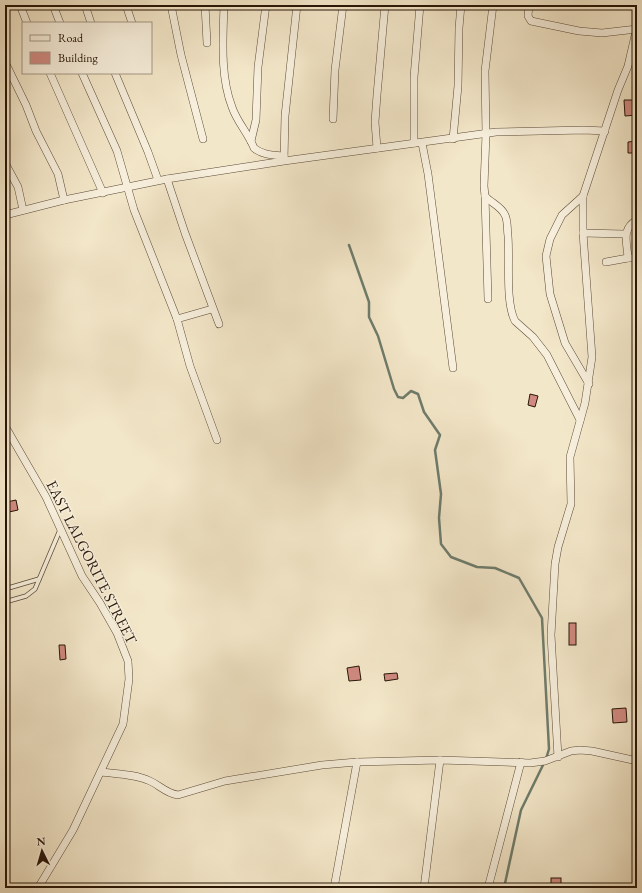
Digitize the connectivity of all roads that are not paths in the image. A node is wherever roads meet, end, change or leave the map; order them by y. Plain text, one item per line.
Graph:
1 (20, 5) edge
2 (53, 5) edge
3 (85, 5) edge
4 (126, 5) edge
5 (171, 5) edge
6 (205, 5) edge
7 (224, 5) edge
8 (266, 5) edge
9 (296, 5) edge
10 (343, 5) edge
11 (385, 5) edge
12 (420, 5) edge
13 (461, 5) edge
14 (493, 5) edge
15 (530, 5) edge
16 (27, 22) edge
17 (60, 22) edge
18 (91, 22) edge
19 (132, 22) edge
20 (637, 28) edge
21 (207, 43) dead end
22 (5, 62) edge
23 (50, 74) edge
24 (82, 74) edge
25 (115, 74) edge
26 (333, 119) dead end
27 (605, 131) junction
28 (486, 134) junction
29 (204, 139) dead end
30 (453, 139) junction
31 (251, 141) junction
32 (418, 143) junction
33 (377, 148) junction
34 (284, 158) junction
35 (5, 164) edge
36 (167, 179) junction
37 (158, 180) junction
38 (129, 187) junction
39 (103, 193) junction
40 (485, 196) junction
41 (583, 196) junction
42 (64, 200) junction
43 (23, 210) junction
44 (5, 215) edge
45 (637, 220) edge
46 (583, 233) junction
47 (625, 234) junction
48 (628, 258) junction
49 (637, 258) edge
50 (606, 262) dead end
51 (488, 299) dead end
52 (212, 309) junction
53 (177, 319) junction
54 (218, 324) dead end
55 (453, 368) dead end
56 (589, 384) junction
57 (580, 420) junction
58 (5, 426) edge
59 (217, 440) dead end
60 (60, 530) junction
61 (39, 579) junction
62 (5, 588) edge
63 (5, 602) edge
64 (5, 699) edge
65 (5, 728) edge
66 (558, 757) junction
67 (440, 760) junction
68 (637, 761) edge
69 (357, 762) junction
70 (521, 762) junction
71 (101, 772) junction
72 (38, 888) edge
73 (334, 888) edge
74 (424, 888) edge
75 (488, 888) edge

1 - 16 street
2 - 17 street
3 - 18 street
4 - 19 street
5 - 29 street
6 - 21 street
7 - 31 street
8 - 31 street
9 - 34 street
10 - 26 street
11 - 33 street
12 - 32 street
13 - 30 street
14 - 28 street
15 - 20 street
20 - 27 street
22 - 42 street
23 - 39 street
24 - 38 street
25 - 37 street
27 - 28 street
27 - 41 street
28 - 30 street
28 - 40 street
30 - 32 street
31 - 34 street
32 - 33 street
32 - 55 street
33 - 34 street
34 - 36 street
35 - 43 street
36 - 37 street
36 - 52 street
37 - 38 street
38 - 39 street
38 - 53 street
39 - 42 street
40 - 51 street
40 - 57 street
41 - 46 street
41 - 56 street
42 - 43 street
43 - 44 street
45 - 47 street
46 - 47 street
46 - 56 street
47 - 48 street
48 - 49 street
48 - 50 street
52 - 53 street
52 - 54 street
53 - 59 street
56 - 57 street
57 - 66 street
58 - 60 street, EAST LALGORITE STREET
60 - 61 lane
60 - 71 street, EAST LALGORITE STREET
61 - 62 lane
61 - 63 lane
64 - 65 lane
66 - 68 street
66 - 70 street
67 - 69 street
67 - 70 street
67 - 74 street
69 - 71 street
69 - 73 street
70 - 75 street
71 - 72 street, EAST LALGORITE STREET

